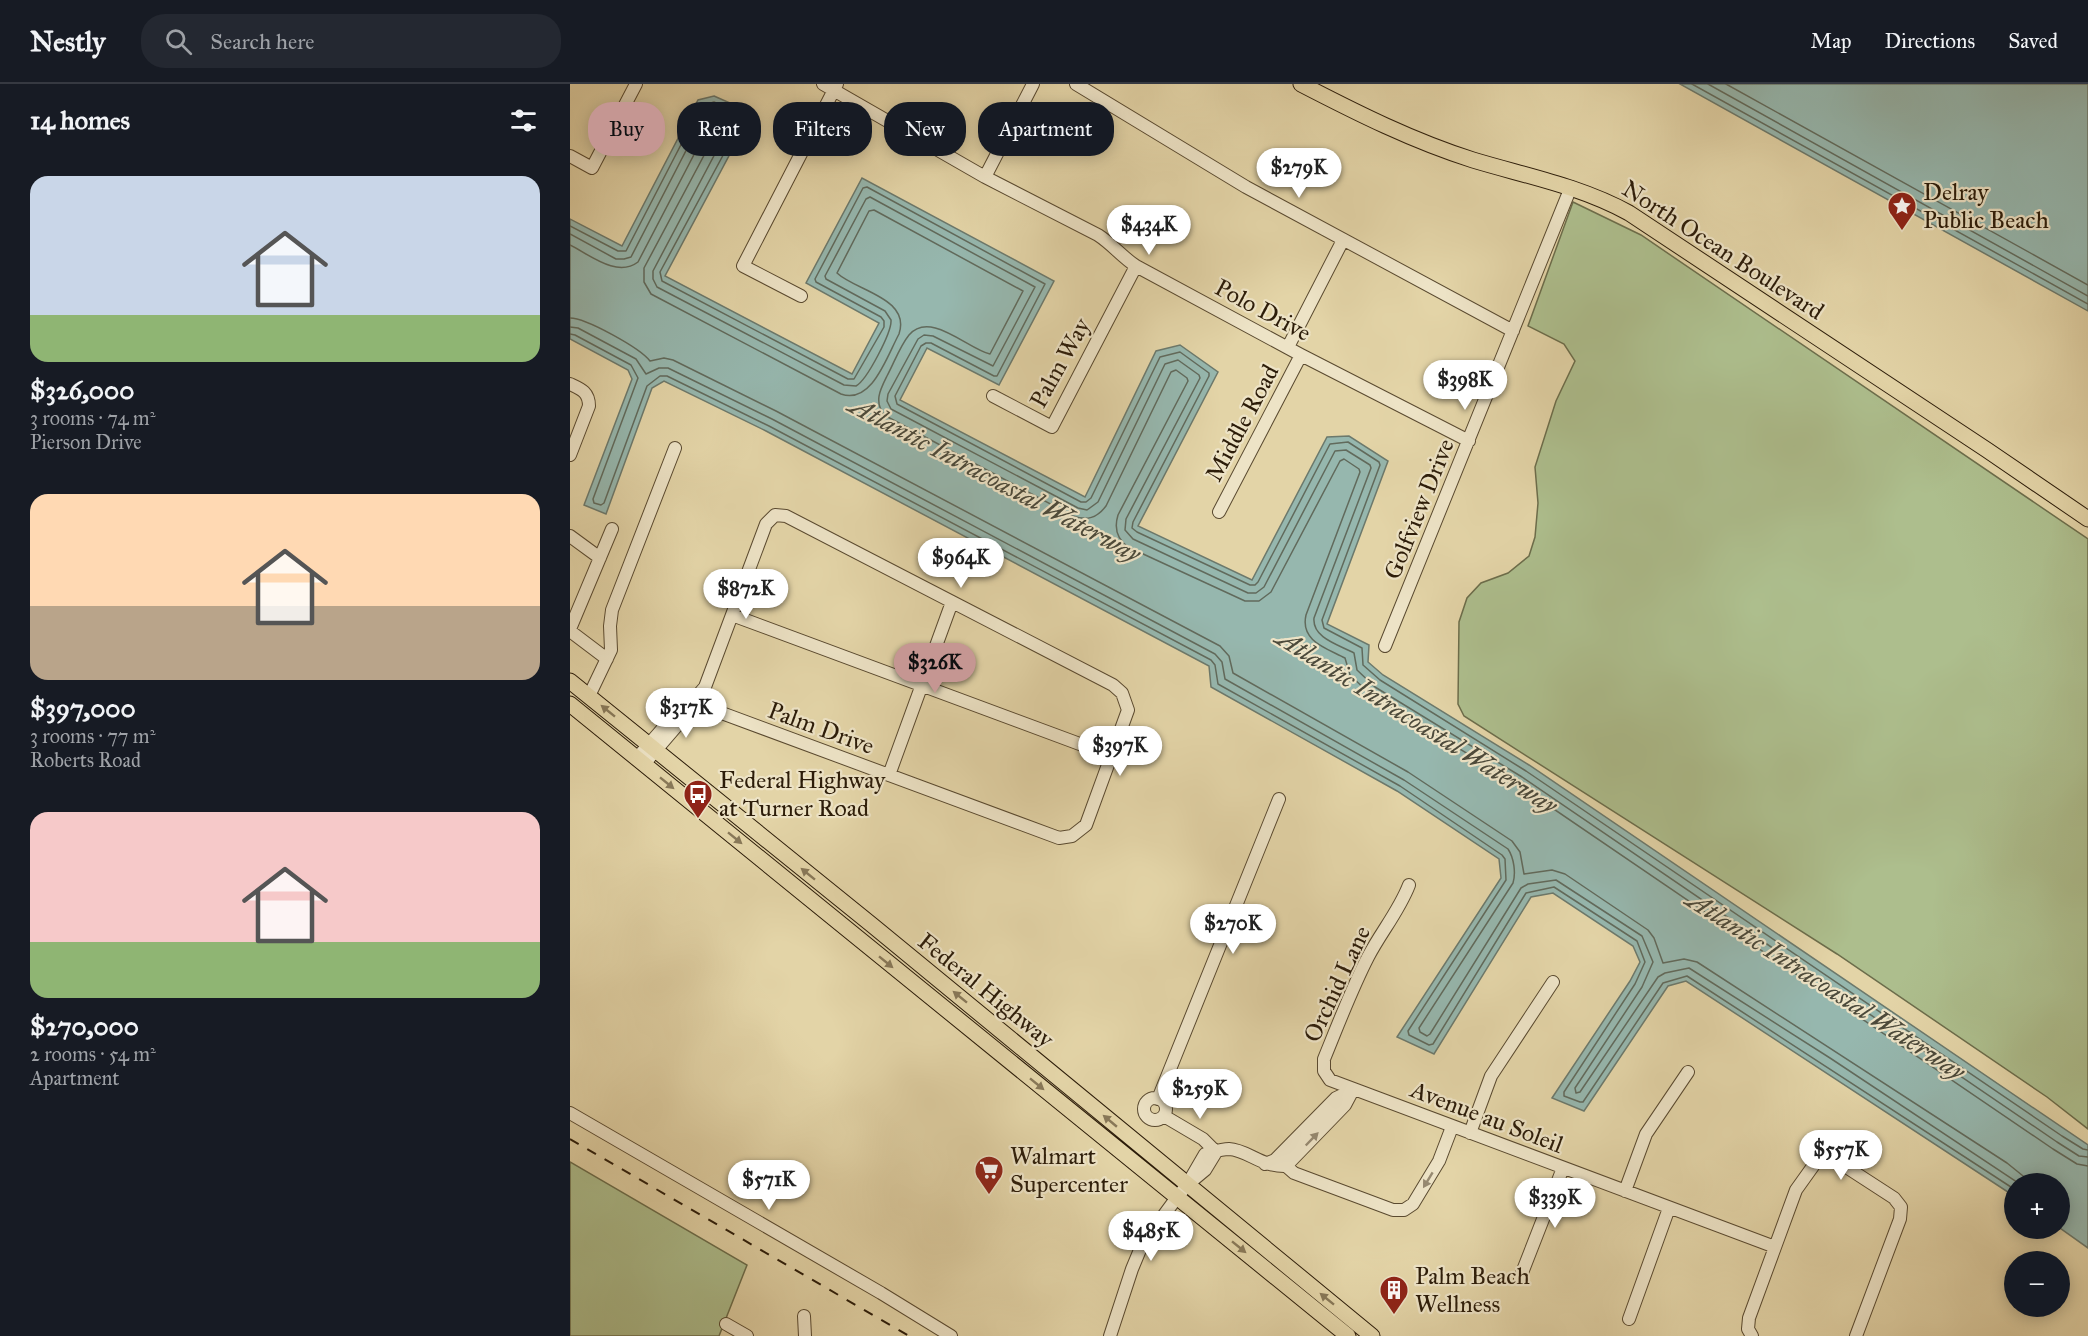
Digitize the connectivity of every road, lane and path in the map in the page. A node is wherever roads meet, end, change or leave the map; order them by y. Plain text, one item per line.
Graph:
1 (636, 84) edge
2 (1033, 84) edge
3 (1076, 84) edge
4 (1302, 84) edge
5 (832, 86) edge
6 (570, 156) edge
7 (985, 177) junction
8 (1571, 187) junction
9 (1343, 240) junction
10 (1136, 266) junction
11 (801, 296) dead end
12 (1513, 331) junction
13 (1288, 348) junction
14 (1301, 355) junction
15 (570, 384) edge
16 (993, 396) dead end
17 (1469, 441) junction
18 (675, 448) dead end
19 (570, 455) edge
20 (1219, 512) dead end
21 (2088, 519) edge
22 (612, 529) dead end
23 (570, 536) edge
24 (600, 558) junction
25 (952, 602) junction
26 (732, 615) junction
27 (570, 630) edge
28 (1385, 646) dead end
29 (607, 659) junction
30 (570, 681) edge
31 (922, 686) junction
32 (589, 696) junction
33 (693, 702) junction
34 (570, 704) edge
35 (652, 748) junction
36 (1112, 756) junction
37 (640, 761) junction
38 (889, 775) junction
39 (1279, 799) dead end
40 (1409, 885) dead end
41 (809, 899) junction
42 (922, 967) junction
43 (1553, 982) dead end
44 (912, 983) junction
45 (993, 1024) junction
46 (988, 1045) junction
47 (1021, 1047) junction
48 (1688, 1072) dead end
49 (1353, 1090) junction
50 (1158, 1099) junction
51 (570, 1113) edge
52 (1164, 1116) junction
53 (1452, 1127) junction
54 (1470, 1133) junction
55 (1216, 1152) junction
56 (1265, 1164) junction
57 (1286, 1166) junction
58 (1563, 1168) junction
59 (1183, 1191) junction
60 (1625, 1191) junction
61 (1669, 1208) junction
62 (1775, 1247) junction
63 (1520, 1278) dead end
64 (804, 1316) dead end
65 (1629, 1319) dead end
66 (726, 1324) dead end
67 (747, 1336) edge
68 (805, 1336) edge
69 (951, 1336) edge
70 (1110, 1336) edge
71 (1348, 1336) edge
72 (1372, 1336) edge
73 (1752, 1336) edge
74 (1856, 1336) edge

1 - 6 street
2 - 7 street
3 - 9 street
4 - 8 main road, North Ocean Boulevard
5 - 7 street, Polo Drive
5 - 11 street
7 - 10 street, Polo Drive
8 - 12 street, Golfview Drive
8 - 21 main road, North Ocean Boulevard
9 - 12 street
9 - 13 street, Middle Road
10 - 13 street, Polo Drive
10 - 16 street, Palm Way
12 - 17 street, Golfview Drive
13 - 14 street, Polo Drive
14 - 17 street, Polo Drive
14 - 20 street, Middle Road
15 - 19 street
17 - 28 street, Golfview Drive
18 - 29 street
22 - 24 street
23 - 24 street
24 - 27 street
25 - 26 street
25 - 31 street
25 - 36 street
26 - 31 street
26 - 33 street
27 - 29 street
29 - 32 street
30 - 32 main road, Federal Highway
31 - 36 street
31 - 38 street
35 -> 32 main road, Federal Highway
33 - 35 street
33 - 38 street, Palm Drive
34 - 37 main road, Federal Highway
35 - 37 street
42 -> 35 main road, Federal Highway
36 - 38 street, Palm Drive
37 -> 41 main road, Federal Highway
39 - 50 street
40 - 49 street, Orchid Lane
41 - 42 main road
41 -> 44 main road, Federal Highway
45 -> 42 main road, Federal Highway
43 - 54 street
44 - 45 main road
44 - 46 main road, Federal Highway
45 - 47 main road, Federal Highway
46 - 47 main road
46 -> 59 main road, Federal Highway
59 -> 47 main road, Federal Highway
48 - 60 street
49 - 53 street, Avenue au Soleil
49 - 56 street
57 -> 49 street
50 - 52 street
50 - 52 street
51 - 69 street
52 - 55 street
53 - 54 street, Avenue au Soleil
53 -> 57 street
54 - 58 street, Avenue au Soleil
55 - 56 street
55 - 59 street
56 - 57 street
58 - 60 street, Avenue au Soleil
58 - 63 street
59 - 70 street
59 -> 71 main road, Federal Highway
72 -> 59 main road, Federal Highway
60 - 61 street, Avenue au Soleil
61 - 62 street, Avenue au Soleil
61 - 65 street
62 - 73 street
62 - 74 street
64 - 68 street
66 - 67 street

